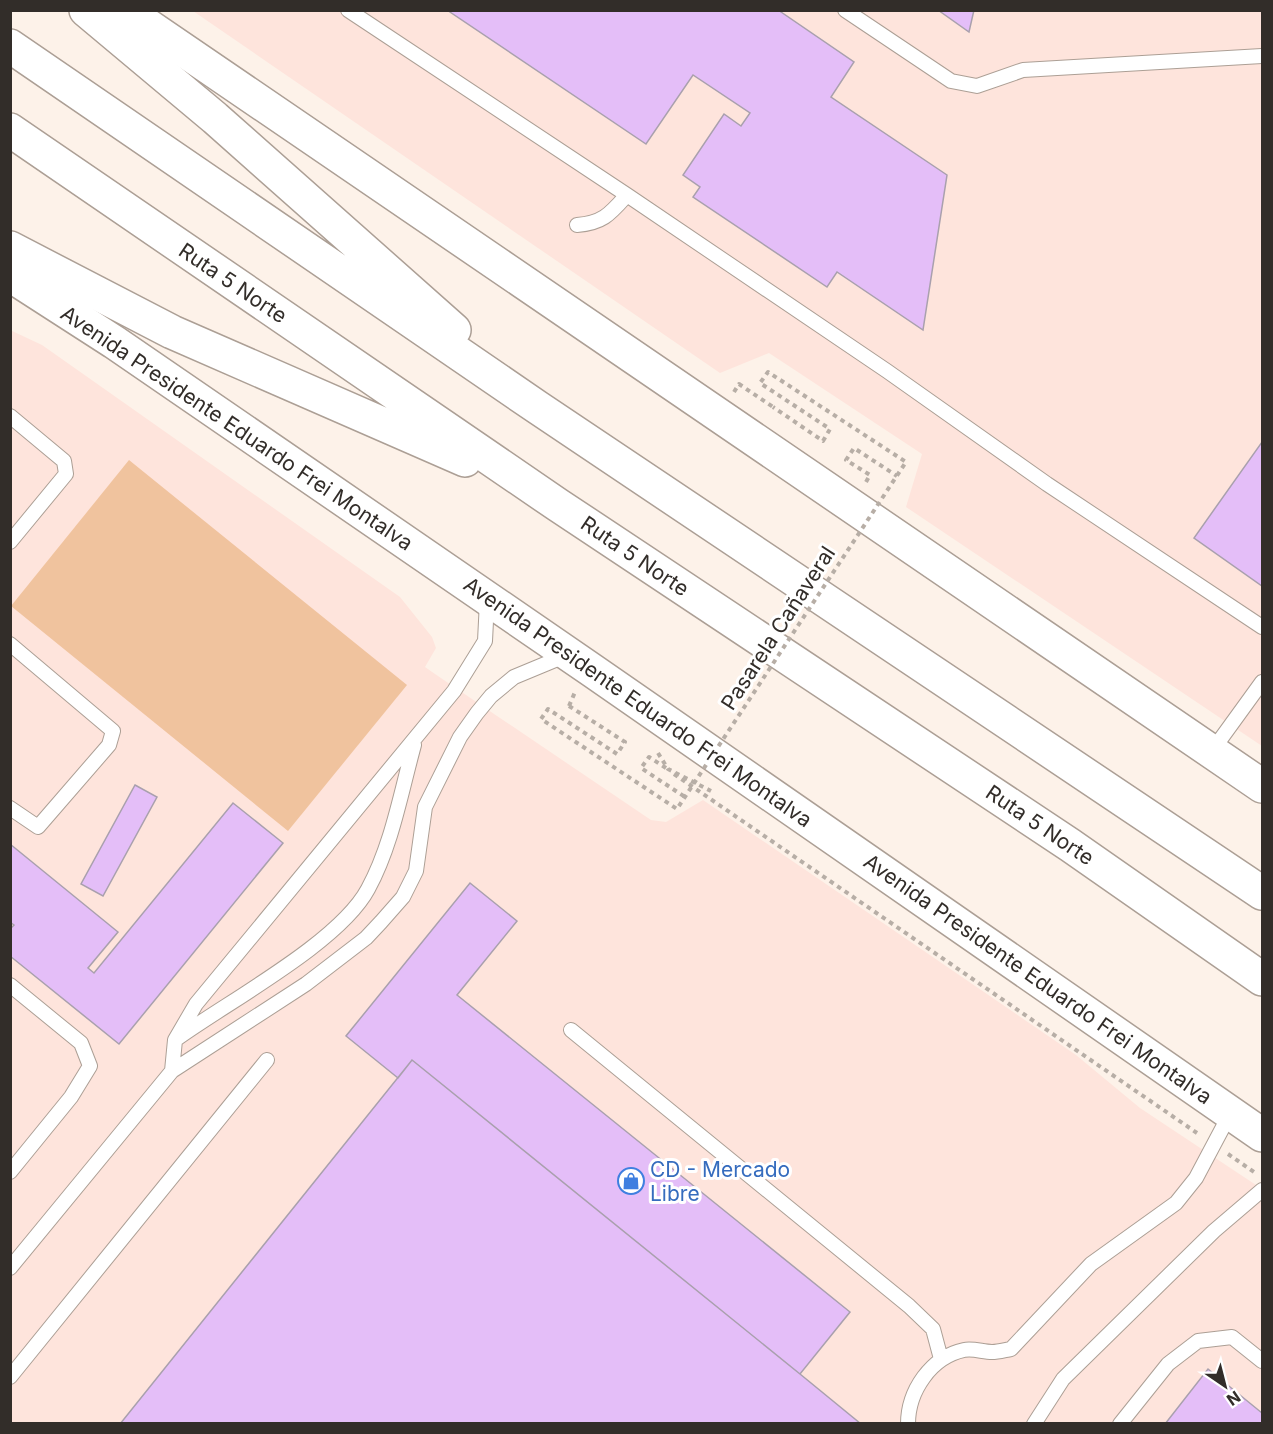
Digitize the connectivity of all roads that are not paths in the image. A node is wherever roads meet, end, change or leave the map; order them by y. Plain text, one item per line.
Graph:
1 (86, 10) edge
2 (125, 10) edge
3 (348, 10) edge
4 (845, 10) edge
5 (10, 46) edge
6 (1263, 56) edge
7 (10, 130) edge
8 (627, 195) junction
9 (577, 225) dead end
10 (10, 248) edge
11 (10, 275) edge
12 (537, 407) junction
13 (10, 417) edge
14 (558, 505) junction
15 (10, 542) edge
16 (488, 598) junction
17 (1263, 627) edge
18 (10, 644) edge
19 (569, 654) junction
20 (1263, 682) edge
21 (415, 739) junction
22 (1212, 751) junction
23 (1263, 786) edge
24 (10, 808) edge
25 (1263, 893) edge
26 (1263, 979) edge
27 (10, 985) edge
28 (572, 1030) dead end
29 (175, 1040) junction
30 (267, 1060) dead end
31 (172, 1071) junction
32 (1231, 1112) junction
33 (1263, 1135) edge
34 (10, 1172) edge
35 (1263, 1190) edge
36 (10, 1268) edge
37 (941, 1359) junction
38 (1263, 1361) edge
39 (10, 1377) edge
40 (908, 1424) edge
41 (1034, 1424) edge
42 (1120, 1424) edge

1 - 12 main road
2 - 22 main road
3 - 8 lane
4 - 6 lane
5 - 12 main road
7 - 14 main road, Ruta 5 Norte
8 - 9 lane
8 - 17 lane
10 - 14 main road
11 - 16 main road, Avenida Presidente Eduardo Frei Montalva
12 - 25 main road
13 - 15 lane
14 - 26 main road, Ruta 5 Norte
16 - 19 main road, Avenida Presidente Eduardo Frei Montalva
16 - 21 lane
18 - 24 lane
19 - 31 lane
19 - 32 main road, Avenida Presidente Eduardo Frei Montalva
20 - 22 lane
21 - 29 lane
21 - 29 lane
22 - 23 main road
27 - 34 lane
28 - 37 lane
29 - 31 lane
30 - 39 lane
31 - 36 lane
32 - 33 main road, Avenida Presidente Eduardo Frei Montalva
32 - 37 lane
35 - 41 lane
37 - 40 lane
38 - 42 lane

